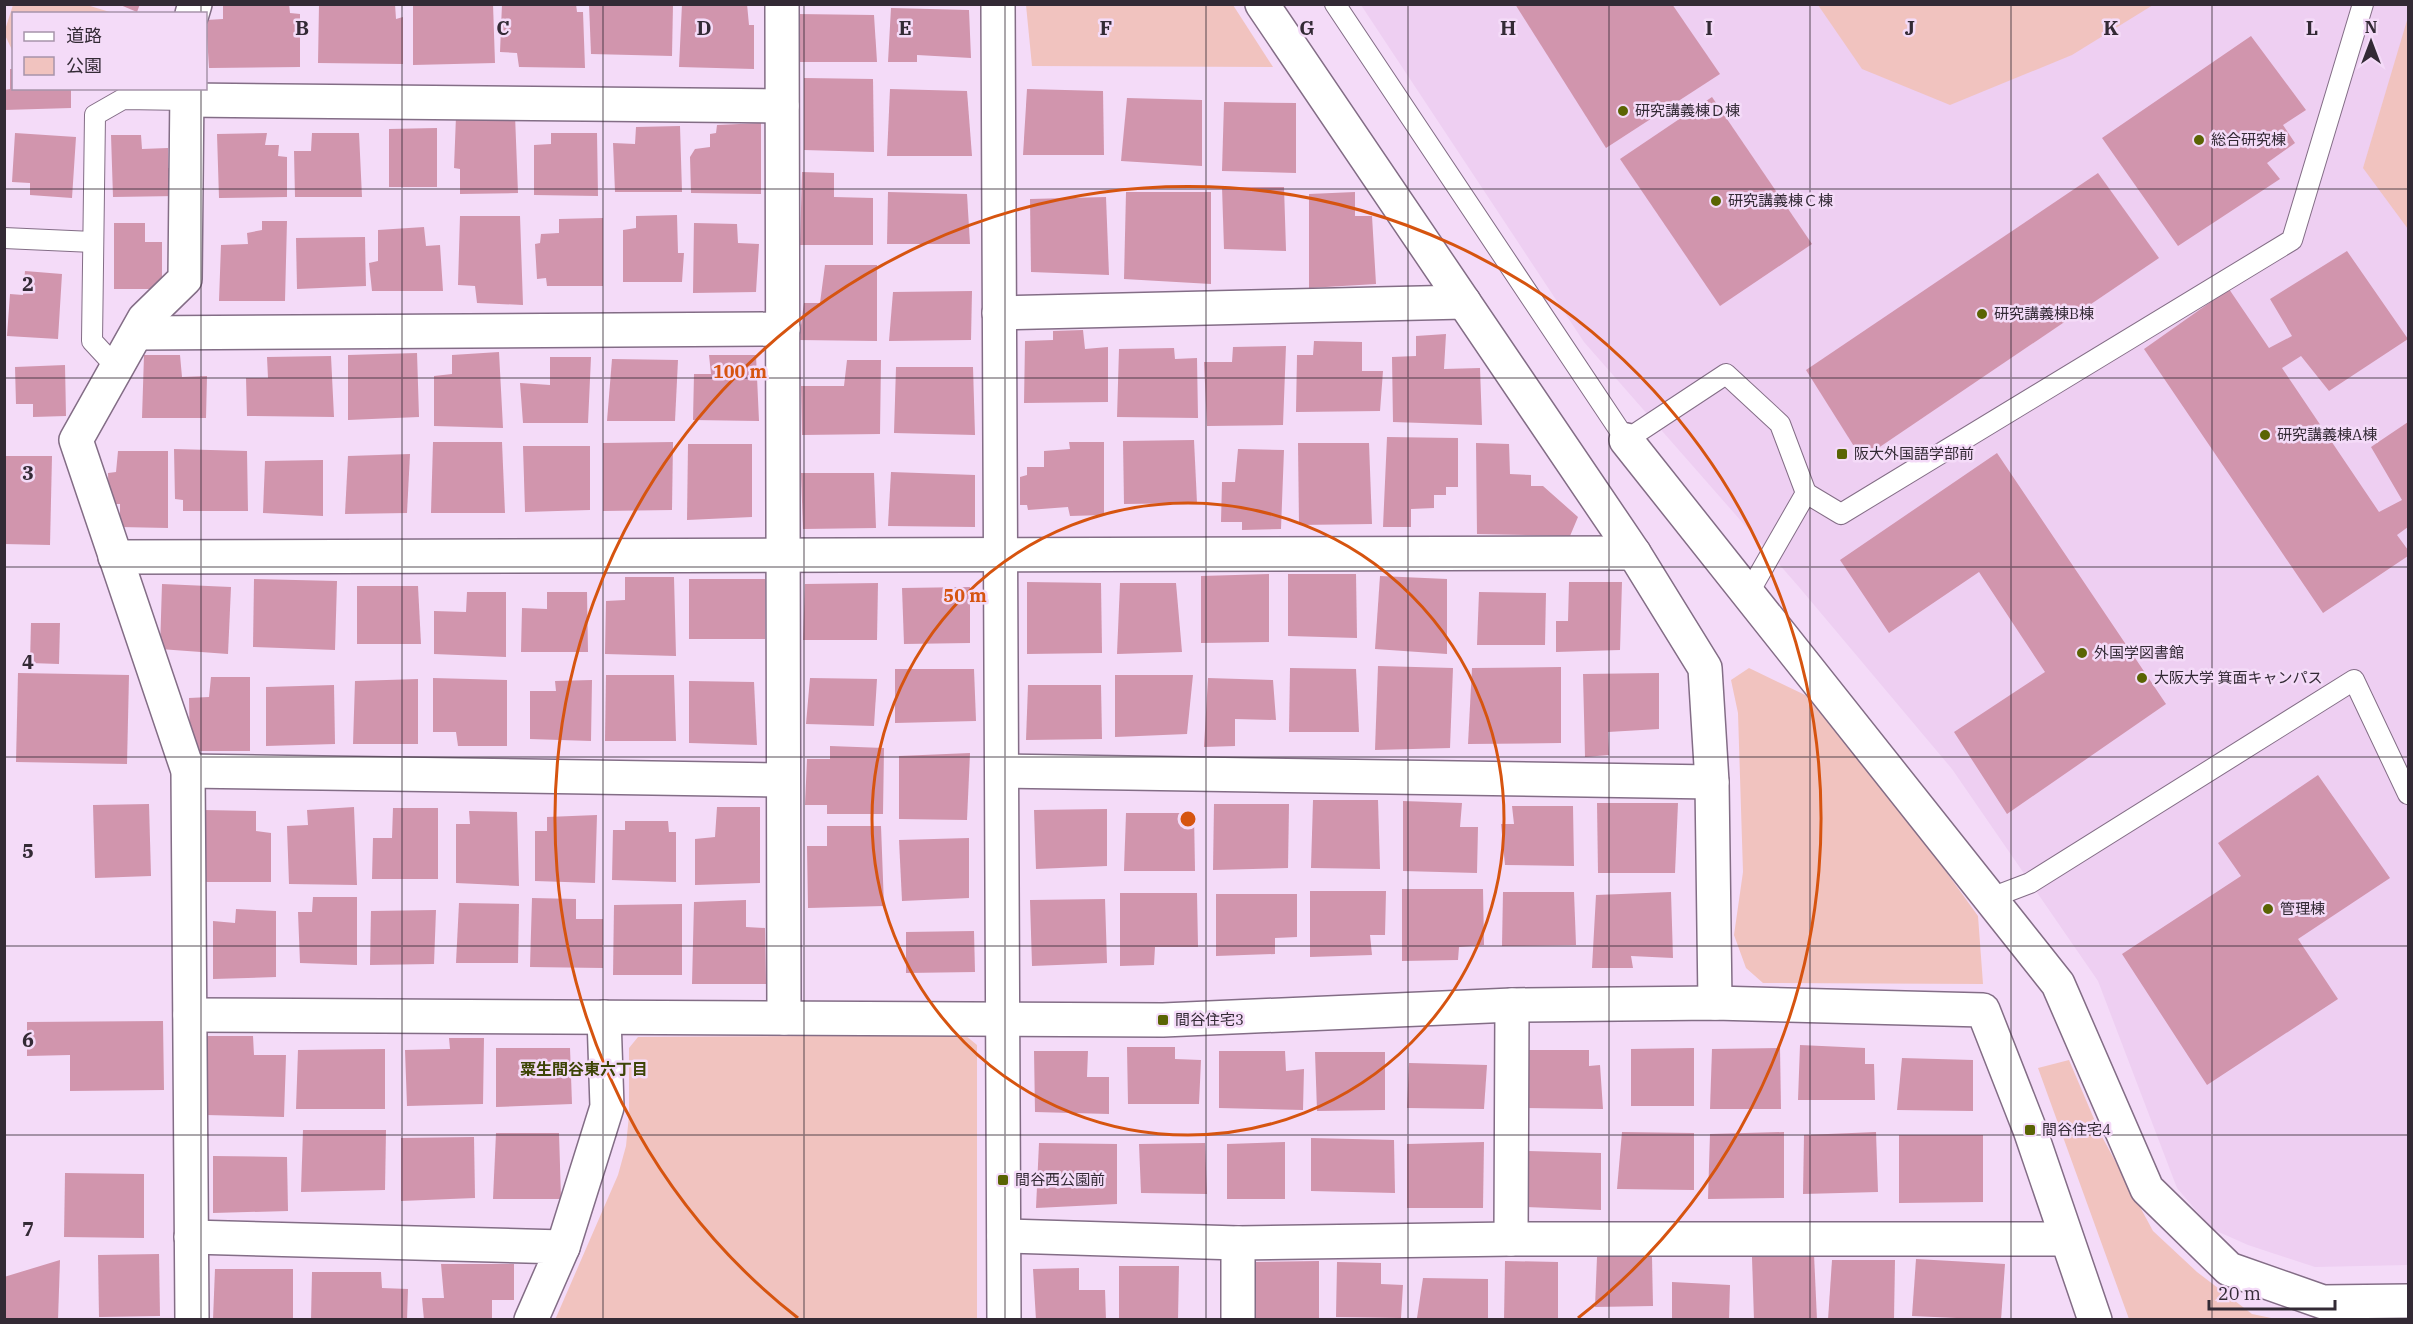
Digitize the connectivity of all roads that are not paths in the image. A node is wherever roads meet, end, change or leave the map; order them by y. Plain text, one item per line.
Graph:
1 (782, 4) edge
2 (998, 4) edge
3 (1262, 4) edge
4 (1335, 4) edge
5 (2363, 4) edge
6 (187, 94) edge
7 (782, 106) junction
8 (4, 238) edge
9 (93, 242) junction
10 (1464, 302) junction
11 (999, 313) junction
12 (783, 329) junction
13 (137, 333) junction
14 (117, 368) junction
15 (1626, 440) junction
16 (1806, 493) junction
17 (1634, 553) junction
18 (783, 555) junction
19 (1000, 555) junction
20 (116, 557) junction
21 (1748, 594) junction
22 (188, 771) junction
23 (1002, 771) junction
24 (783, 780) junction
25 (1712, 782) junction
26 (2409, 794) edge
27 (1988, 899) junction
28 (1715, 1003) junction
29 (1512, 1005) junction
30 (190, 1015) junction
31 (604, 1017) junction
32 (784, 1018) junction
33 (1003, 1019) junction
34 (1004, 1236) junction
35 (191, 1237) junction
36 (1511, 1239) junction
37 (2066, 1239) junction
38 (1238, 1243) junction
39 (564, 1247) junction
40 (2409, 1301) edge
41 (192, 1320) edge
42 (531, 1320) edge
43 (1004, 1320) edge
44 (1238, 1320) edge
45 (2095, 1320) edge

1 - 7 street
2 - 11 street
3 - 10 street
4 - 15 lane
5 - 16 lane
6 - 7 street
6 - 9 lane
6 - 13 street
7 - 12 street
8 - 9 lane
9 - 14 lane
10 - 11 street
10 - 17 street
11 - 19 street
12 - 13 street
12 - 18 street
13 - 14 street
14 - 20 street
15 - 16 lane
15 - 21 street
16 - 21 lane
17 - 19 street
17 - 25 street
18 - 19 street
18 - 20 street
18 - 24 street
19 - 23 street
20 - 22 street
21 - 27 street
22 - 24 street
22 - 30 street
23 - 25 street
23 - 33 street
24 - 32 street
25 - 28 street
26 - 27 lane
27 - 40 street
28 - 29 street
28 - 37 street
29 - 33 street
29 - 36 street
30 - 31 street
30 - 35 street
31 - 32 street
31 - 39 street
32 - 33 street
33 - 34 street
34 - 38 street
34 - 43 street
35 - 39 street
35 - 41 street
36 - 37 street
36 - 38 street
37 - 45 street
38 - 44 street
39 - 42 street

